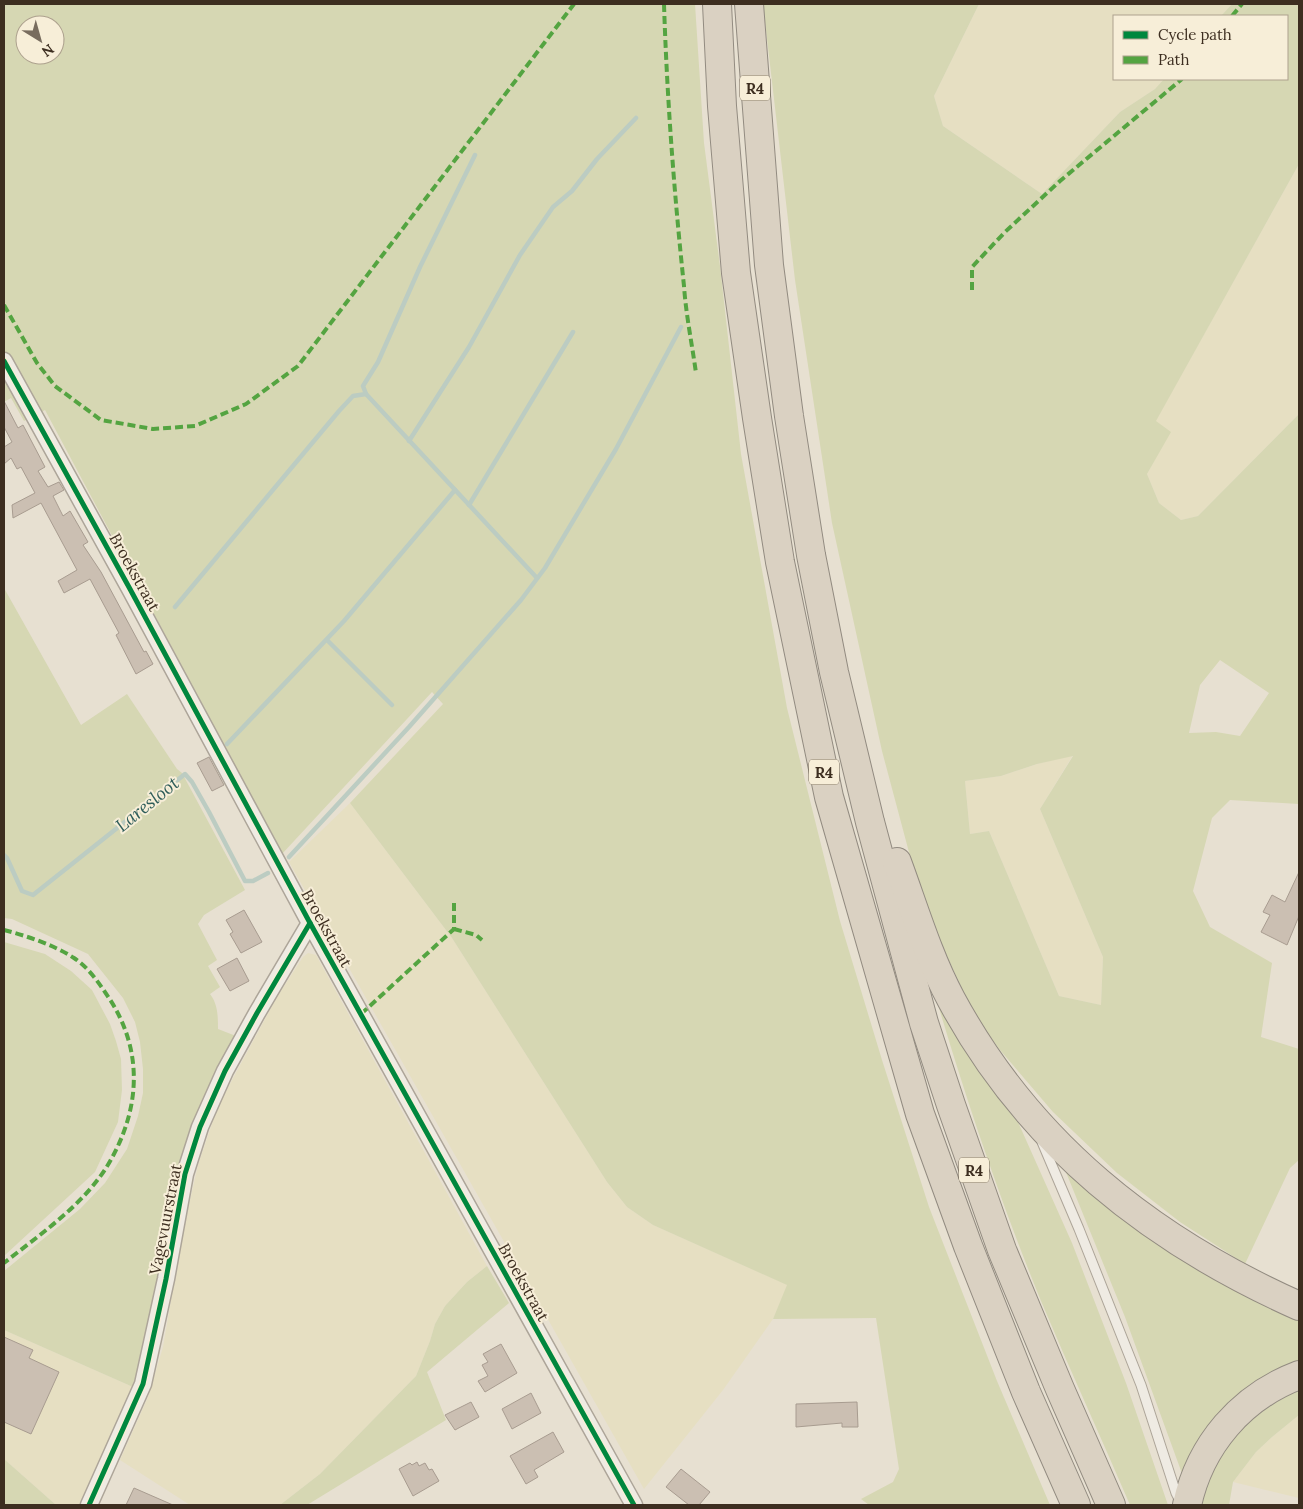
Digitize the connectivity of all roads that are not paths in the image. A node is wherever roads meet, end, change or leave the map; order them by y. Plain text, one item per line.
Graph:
1 (717, 4) edge
2 (749, 4) edge
3 (4, 361) edge
4 (870, 822) junction
5 (310, 923) junction
6 (1035, 1121) junction
7 (1299, 1306) edge
8 (1299, 1375) edge
9 (88, 1505) edge
10 (634, 1505) edge
11 (1076, 1505) edge
12 (1110, 1505) edge
13 (1183, 1505) edge
14 (1187, 1505) edge

1 - 11 highway, R4
2 - 4 highway, R4
3 - 5 street, Broekstraat
4 - 6 highway
4 - 12 highway, R4
5 - 9 street, Vagevuurstraat
5 - 10 street, Broekstraat
6 - 7 highway
6 - 13 lane
8 - 14 highway

